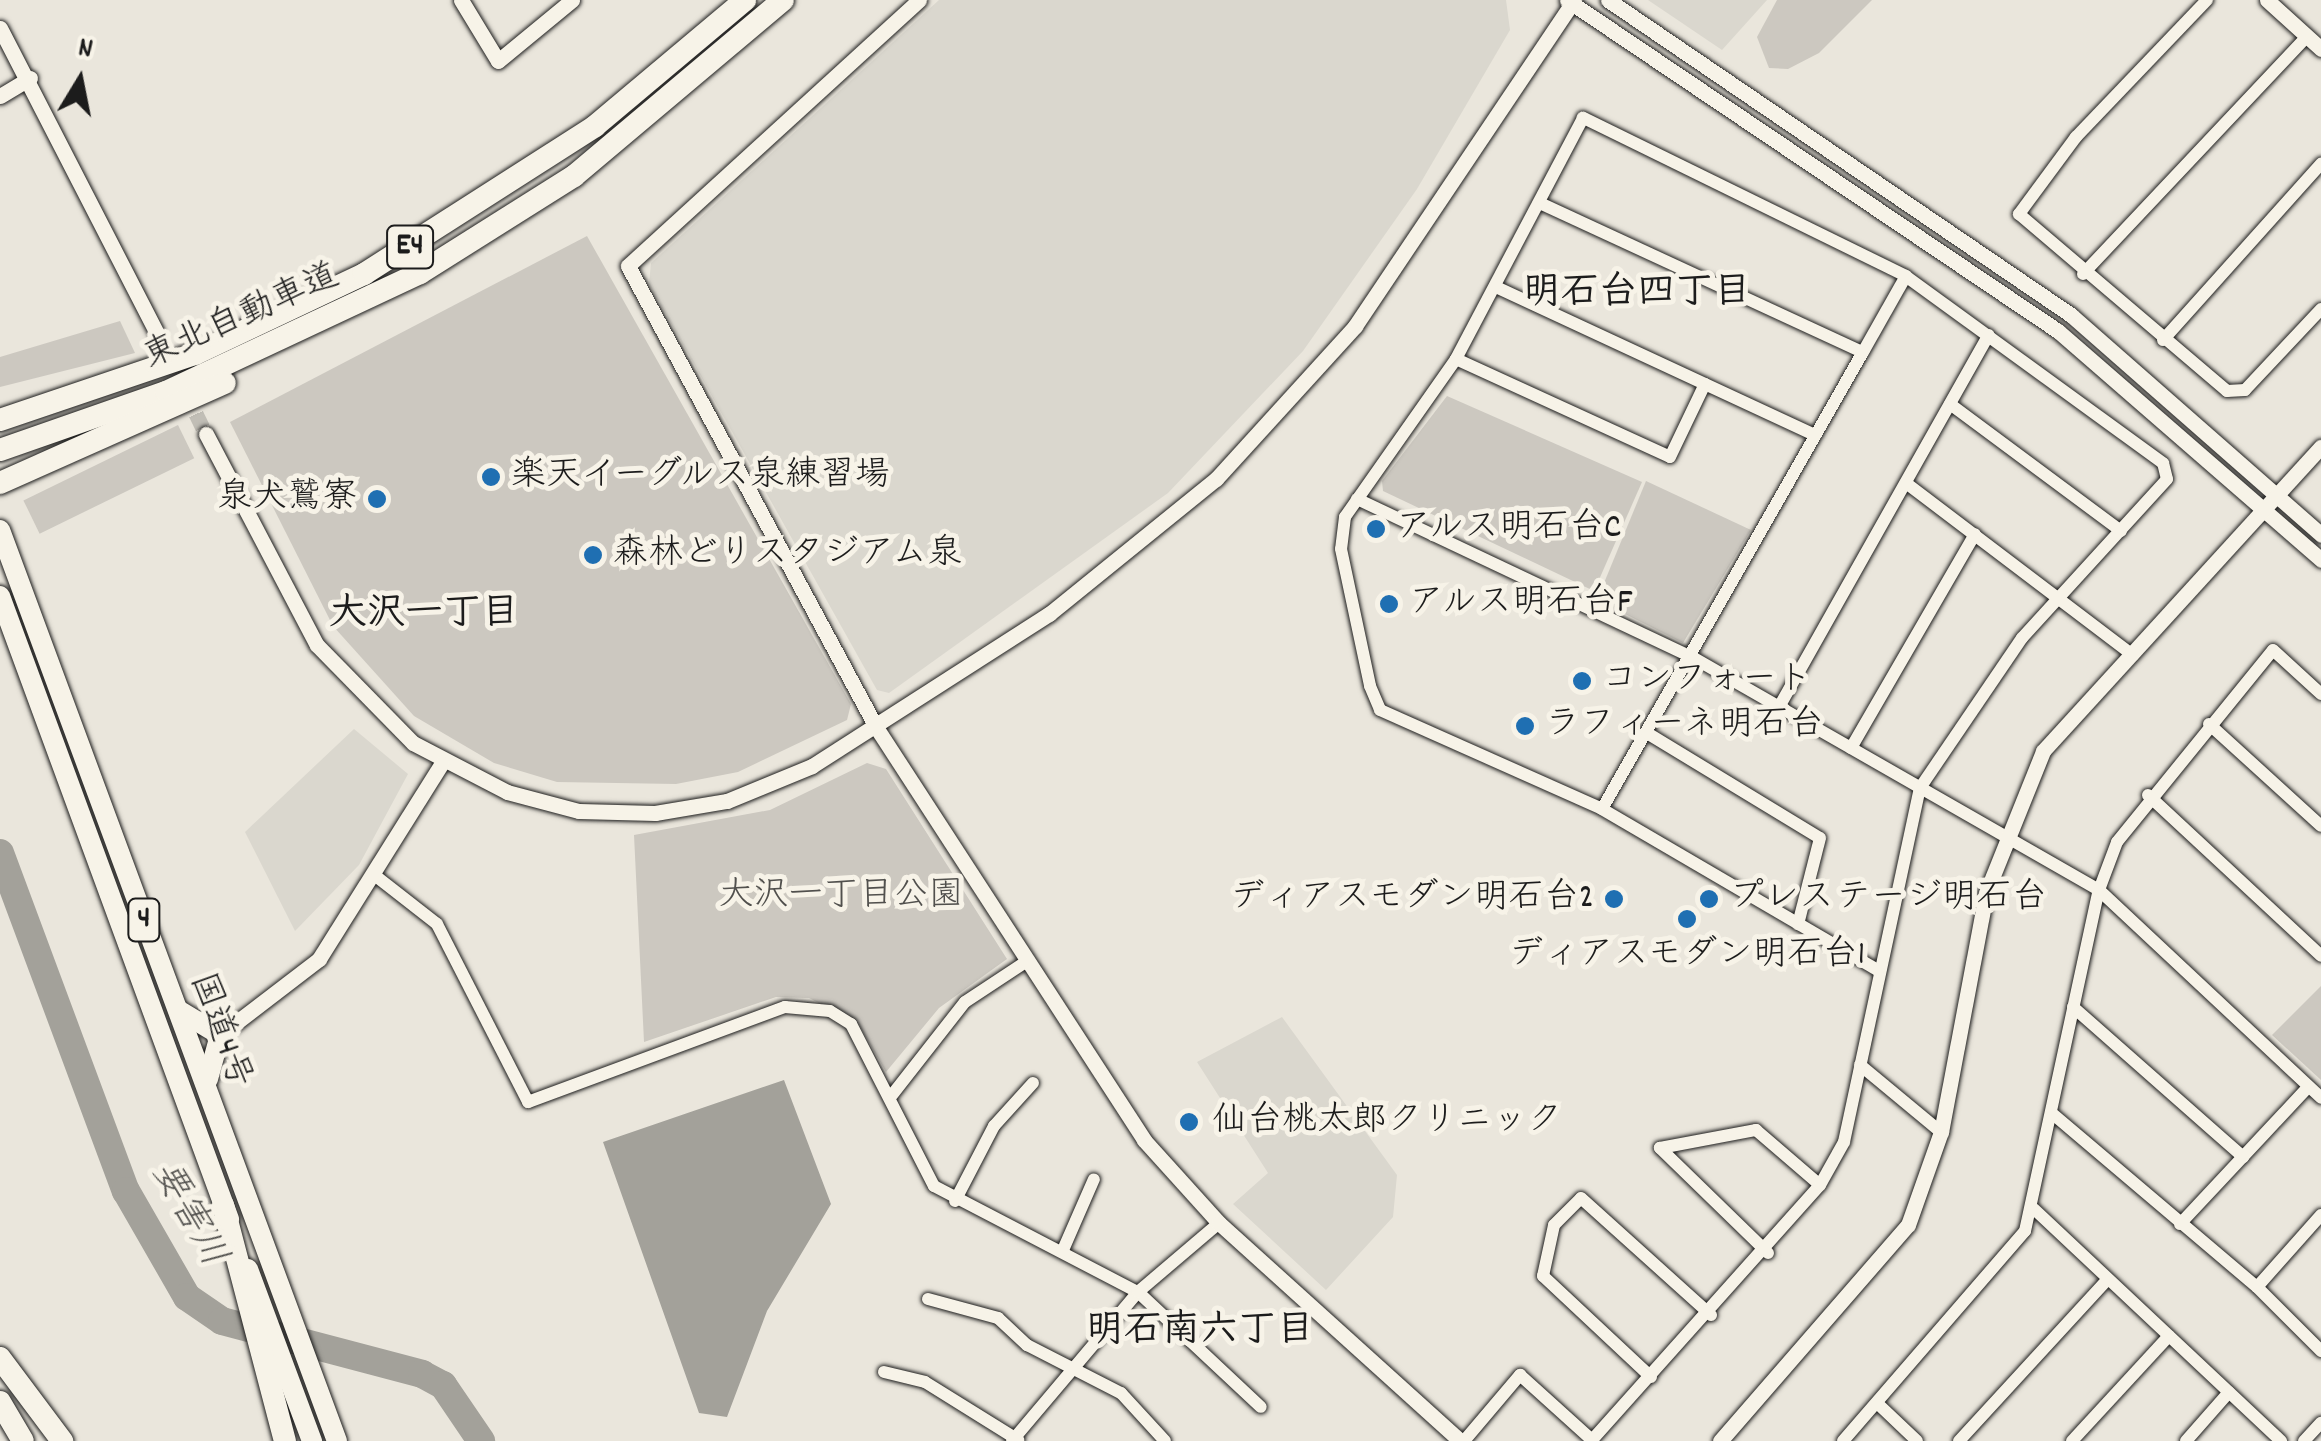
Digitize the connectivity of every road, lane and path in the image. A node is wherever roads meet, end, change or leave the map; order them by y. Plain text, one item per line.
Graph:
1 (461, 0) edge
2 (572, 0) edge
3 (744, 0) edge
4 (783, 0) edge
5 (919, 0) edge
6 (1608, 0) edge
7 (2207, 0) edge
8 (2267, 0) edge
9 (1571, 1) edge
10 (0, 28) edge
11 (2307, 36) junction
12 (2321, 48) edge
13 (30, 78) junction
14 (0, 96) edge
15 (2321, 164) edge
16 (1542, 204) junction
17 (420, 274) junction
18 (2083, 274) junction
19 (1906, 276) junction
20 (1496, 287) junction
21 (2321, 310) edge
22 (156, 332) tunnel mouth
23 (1989, 334) junction
24 (2163, 340) junction
25 (1863, 352) junction
26 (1456, 359) junction
27 (1706, 384) junction
28 (1950, 404) junction
29 (0, 420) edge
30 (206, 434) tunnel mouth
31 (1816, 435) junction
32 (2321, 447) edge
33 (0, 450) edge
34 (0, 483) edge
35 (1906, 483) junction
36 (2278, 495) junction
37 (1356, 499) junction
38 (2266, 509) junction
39 (0, 530) edge
40 (2121, 531) junction
41 (1974, 534) junction
42 (2321, 534) edge
43 (2321, 560) edge
44 (0, 596) edge
45 (2060, 596) junction
46 (2134, 655) junction
47 (1692, 657) junction
48 (2321, 694) edge
49 (1779, 707) junction
50 (2209, 724) junction
51 (876, 726) junction
52 (1647, 733) junction
53 (1851, 748) junction
54 (442, 762) junction
55 (1920, 788) junction
56 (2148, 795) junction
57 (1602, 809) junction
58 (2321, 826) edge
59 (2003, 836) junction
60 (374, 874) junction
61 (2098, 890) junction
62 (1798, 924) junction
63 (2321, 956) edge
64 (1027, 960) junction
65 (1878, 970) junction
66 (175, 1004) junction
67 (2073, 1008) junction
68 (220, 1035) junction
69 (1860, 1066) junction
70 (1032, 1083) dead end
71 (2308, 1087) junction
72 (892, 1094) junction
73 (208, 1096) junction
74 (2321, 1098) edge
75 (2054, 1115) junction
76 (1941, 1132) junction
77 (2243, 1157) junction
78 (1094, 1179) dead end
79 (1820, 1185) junction
80 (955, 1201) junction
81 (223, 1205) joint
82 (2034, 1209) junction
83 (2321, 1215) edge
84 (1219, 1223) junction
85 (2180, 1224) junction
86 (1064, 1250) junction
87 (1768, 1253) junction
88 (2108, 1279) junction
89 (2257, 1287) junction
90 (1138, 1292) junction
91 (928, 1299) dead end
92 (1711, 1315) junction
93 (2169, 1336) junction
94 (270, 1349) junction
95 (2321, 1351) edge
96 (0, 1358) edge
97 (1068, 1366) junction
98 (884, 1372) dead end
99 (1651, 1377) junction
100 (2229, 1392) junction
101 (0, 1402) edge
102 (1877, 1403) junction
103 (1260, 1407) dead end
104 (2321, 1423) edge
105 (1016, 1440) edge
106 (22, 1441) edge
107 (62, 1441) edge
108 (286, 1441) edge
109 (312, 1441) edge
110 (336, 1441) edge
111 (1166, 1441) edge
112 (1462, 1441) edge
113 (1720, 1441) edge
114 (1843, 1441) edge
115 (1917, 1441) edge
116 (1959, 1441) edge
117 (2072, 1441) edge
118 (2186, 1441) edge
119 (2281, 1441) edge
120 (2304, 1441) edge

1 - 2 street
3 - 29 highway, 東北自動車道 / E4
4 - 17 highway, 東北自動車道 / E4
5 - 51 street
6 - 36 street
7 - 18 street
8 - 11 street
9 - 38 street
9 - 51 street
10 - 13 street
11 - 12 street
11 - 18 street
13 - 14 street
13 - 22 street
15 - 24 street
16 - 19 street
16 - 20 street
16 - 25 street
17 - 33 highway, 東北自動車道 / E4
17 - 34 highway
18 - 24 street
19 - 23 street
19 - 25 street
20 - 26 street
20 - 27 street
21 - 24 street
23 - 28 street
23 - 40 street
25 - 31 street
26 - 27 street
26 - 37 street
27 - 31 street
28 - 35 street
28 - 40 street
30 - 54 street
31 - 47 street
32 - 36 street
35 - 41 street
35 - 49 street
36 - 38 street
36 - 42 street
37 - 47 street
37 - 57 street
38 - 43 street
38 - 46 street
39 - 66 highway, 国道4号 / 4
40 - 45 street
41 - 45 street
41 - 53 street
44 - 81 highway, 国道4号 / 4
45 - 46 street
45 - 55 street
46 - 59 street
47 - 49 street
47 - 52 street
48 - 50 street
49 - 53 street
50 - 56 street
50 - 58 street
51 - 54 street
51 - 64 street
52 - 57 street
52 - 62 street
53 - 55 street
54 - 60 street
55 - 59 street
55 - 65 street
56 - 61 street
56 - 63 street
57 - 62 street
59 - 61 street
59 - 76 street
60 - 68 street
60 - 72 street
61 - 67 street
61 - 71 street
62 - 65 street
64 - 72 street
64 - 84 street
65 - 69 street
66 - 68 highway
66 - 73 highway, 国道4号 / 4
67 - 75 street
67 - 77 street
68 - 73 highway
69 - 76 street
69 - 79 street
70 - 80 street
71 - 74 street
71 - 77 street
72 - 80 street
73 - 110 highway, 国道4号 / 4
75 - 82 street
75 - 85 street
76 - 113 street
77 - 85 street
78 - 86 street
79 - 87 street
79 - 87 street
80 - 86 street
81 - 94 highway
82 - 88 street
82 - 102 street
83 - 89 street
84 - 90 street
84 - 112 street
85 - 89 street
86 - 90 street
87 - 92 street
88 - 93 street
88 - 116 street
89 - 95 street
90 - 97 street
90 - 103 street
91 - 97 street
92 - 99 street
92 - 99 street
93 - 100 street
93 - 117 street
94 - 108 highway
94 - 109 highway
96 - 107 highway
97 - 105 street
97 - 111 street
98 - 105 street
99 - 112 street
100 - 118 street
100 - 119 street
101 - 106 highway
102 - 114 street
102 - 115 street
104 - 120 street

